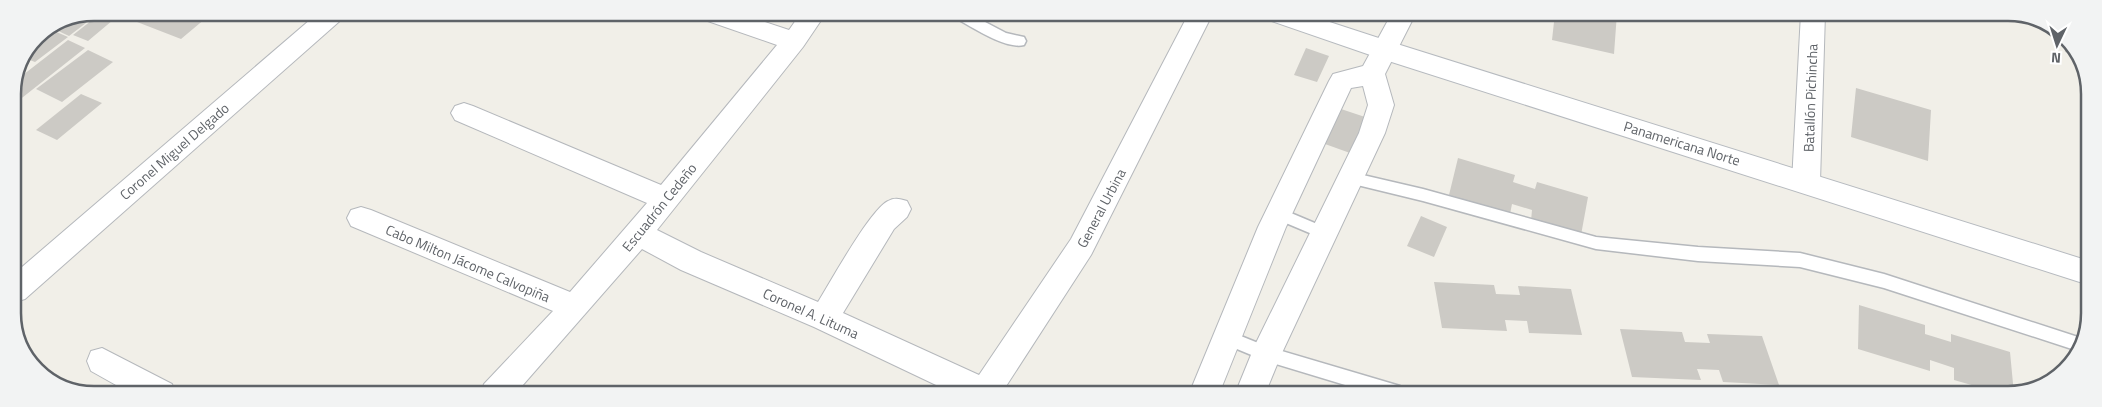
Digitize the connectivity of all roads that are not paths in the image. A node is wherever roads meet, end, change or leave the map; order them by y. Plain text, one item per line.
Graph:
1 (324, 21) edge
2 (735, 21) edge
3 (808, 21) edge
4 (972, 21) edge
5 (1197, 21) edge
6 (1292, 21) edge
7 (1400, 21) edge
8 (1813, 21) edge
9 (794, 41) junction
10 (1019, 41) dead end
11 (1378, 62) junction
12 (464, 113) dead end
13 (1350, 178) junction
14 (1806, 182) junction
15 (665, 199) junction
16 (897, 209) dead end
17 (1279, 214) junction
18 (362, 218) dead end
19 (638, 234) junction
20 (1324, 234) junction
21 (2081, 270) edge
22 (21, 285) edge
23 (575, 307) junction
24 (824, 318) junction
25 (1226, 337) junction
26 (2074, 343) edge
27 (1266, 354) junction
28 (102, 361) dead end
29 (147, 386) edge
30 (502, 386) edge
31 (969, 386) edge
32 (989, 386) edge
33 (1207, 386) edge
34 (1253, 386) edge
35 (1373, 386) edge

1 - 22 street, Coronel Miguel Delgado
2 - 9 street
3 - 9 street, Escuadrón Cedeño
4 - 10 lane
5 - 32 street, General Urbina
6 - 11 street, Panamericana Norte
7 - 11 street
8 - 14 street, Batallón Pichincha
9 - 15 street, Escuadrón Cedeño
11 - 13 street
11 - 14 street, Panamericana Norte
11 - 17 street
12 - 15 street
13 - 20 street
13 - 26 lane
14 - 21 street, Panamericana Norte
15 - 19 street, Escuadrón Cedeño
16 - 24 street
17 - 20 lane
17 - 25 street
18 - 23 street, Cabo Milton Jácome Calvopiña
19 - 23 street, Escuadrón Cedeño
19 - 24 street, Coronel A. Lituma
20 - 27 street
23 - 30 street, Escuadrón Cedeño
24 - 31 street, Coronel A. Lituma
25 - 27 lane
25 - 33 street
27 - 34 street
27 - 35 lane
28 - 29 street

